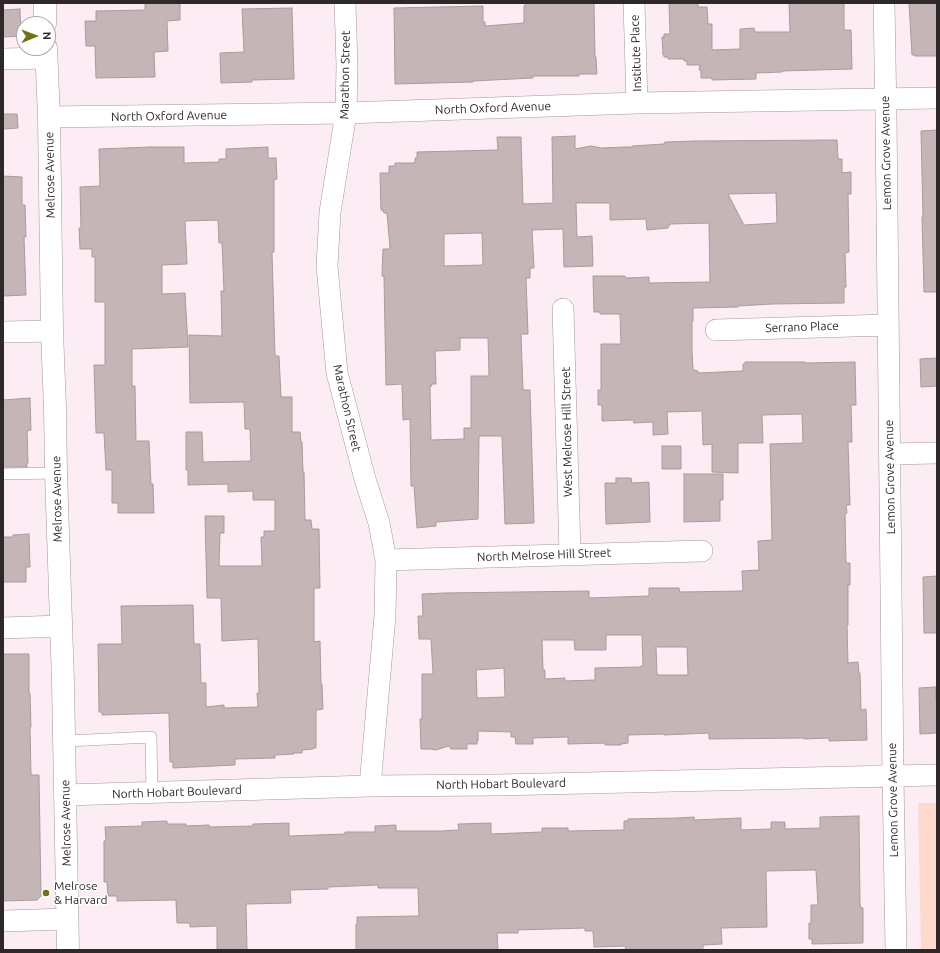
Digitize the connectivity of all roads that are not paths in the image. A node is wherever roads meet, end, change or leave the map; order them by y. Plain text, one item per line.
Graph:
1 (45, 3) edge
2 (345, 3) edge
3 (634, 3) edge
4 (884, 3) edge
5 (45, 16) edge
6 (24, 56) edge
7 (46, 56) edge
8 (3, 59) edge
9 (886, 98) junction
10 (937, 98) edge
11 (637, 103) junction
12 (346, 114) junction
13 (49, 117) junction
14 (563, 309) dead end
15 (888, 325) junction
16 (716, 330) dead end
17 (52, 331) junction
18 (3, 332) edge
19 (937, 453) edge
20 (890, 454) junction
21 (56, 473) junction
22 (3, 474) edge
23 (702, 551) dead end
24 (570, 554) junction
25 (386, 560) junction
26 (60, 626) junction
27 (3, 628) edge
28 (64, 741) junction
29 (937, 775) edge
30 (893, 776) junction
31 (370, 786) junction
32 (152, 793) junction
33 (65, 795) junction
34 (67, 919) junction
35 (3, 921) edge
36 (68, 950) edge
37 (896, 950) edge

1 - 5 main road
2 - 12 street, Marathon Street
3 - 11 street, Institute Place
4 - 9 street, Lemon Grove Avenue
6 - 8 street
7 - 13 main road, Melrose Avenue
9 - 10 street, North Oxford Avenue
9 - 11 street, North Oxford Avenue
9 - 15 street, Lemon Grove Avenue
11 - 12 street, North Oxford Avenue
12 - 13 street, North Oxford Avenue
12 - 25 street, Marathon Street
13 - 17 main road, Melrose Avenue
14 - 24 street, West Melrose Hill Street
15 - 16 street, Serrano Place
15 - 20 street, Lemon Grove Avenue
17 - 18 street
17 - 21 main road, Melrose Avenue
19 - 20 street
20 - 30 street, Lemon Grove Avenue
21 - 22 lane
21 - 26 main road, Melrose Avenue
23 - 24 street, North Melrose Hill Street
24 - 25 street, North Melrose Hill Street
25 - 31 street, Marathon Street
26 - 27 street
26 - 28 main road, Melrose Avenue
28 - 32 lane
28 - 33 main road, Melrose Avenue
29 - 30 street, North Hobart Boulevard
30 - 31 street, North Hobart Boulevard
30 - 37 street, Lemon Grove Avenue
31 - 32 street, North Hobart Boulevard
32 - 33 street, North Hobart Boulevard
33 - 34 main road, Melrose Avenue
34 - 35 street
34 - 36 main road, Melrose Avenue

